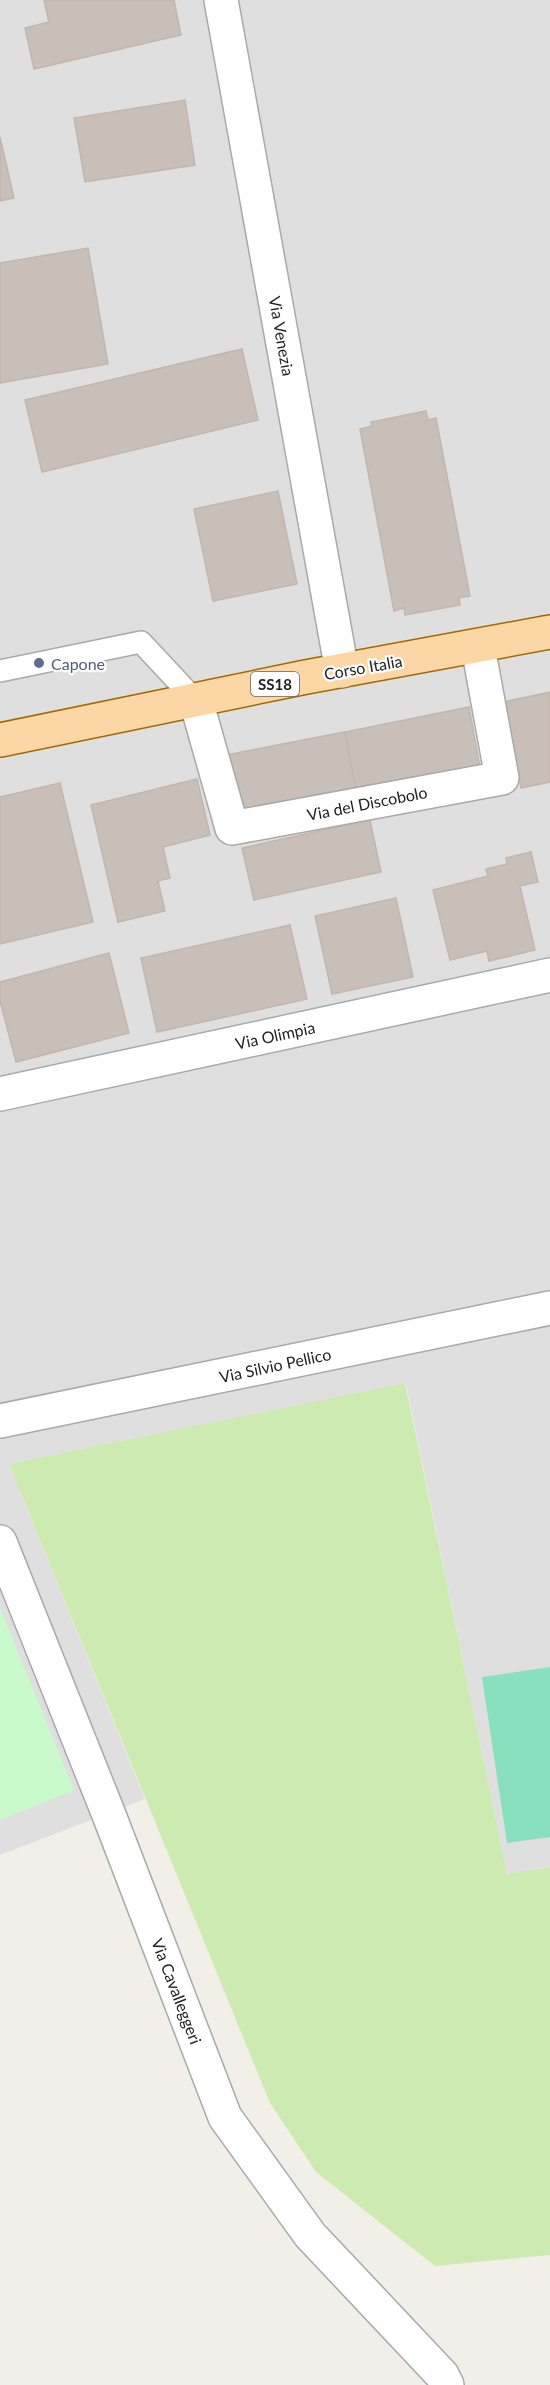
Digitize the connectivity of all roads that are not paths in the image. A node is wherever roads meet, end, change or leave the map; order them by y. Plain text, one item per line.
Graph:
1 (221, 0) edge
2 (550, 632) edge
3 (478, 647) junction
4 (0, 671) edge
5 (342, 671) junction
6 (196, 701) junction
7 (0, 740) edge
8 (550, 975) edge
9 (0, 1094) edge
10 (550, 1308) edge
11 (0, 1421) edge
12 (0, 1542) edge
13 (447, 2385) edge

1 - 5 street, Via Venezia
2 - 3 main road, Corso Italia / SS18
3 - 5 main road, Corso Italia / SS18
3 - 6 street, Via del Discobolo
4 - 6 lane
5 - 6 main road, Corso Italia / SS18
6 - 7 main road, Corso Italia / SS18
8 - 9 street, Via Olimpia
10 - 11 street, Via Silvio Pellico
12 - 13 street, Via Cavalleggeri

